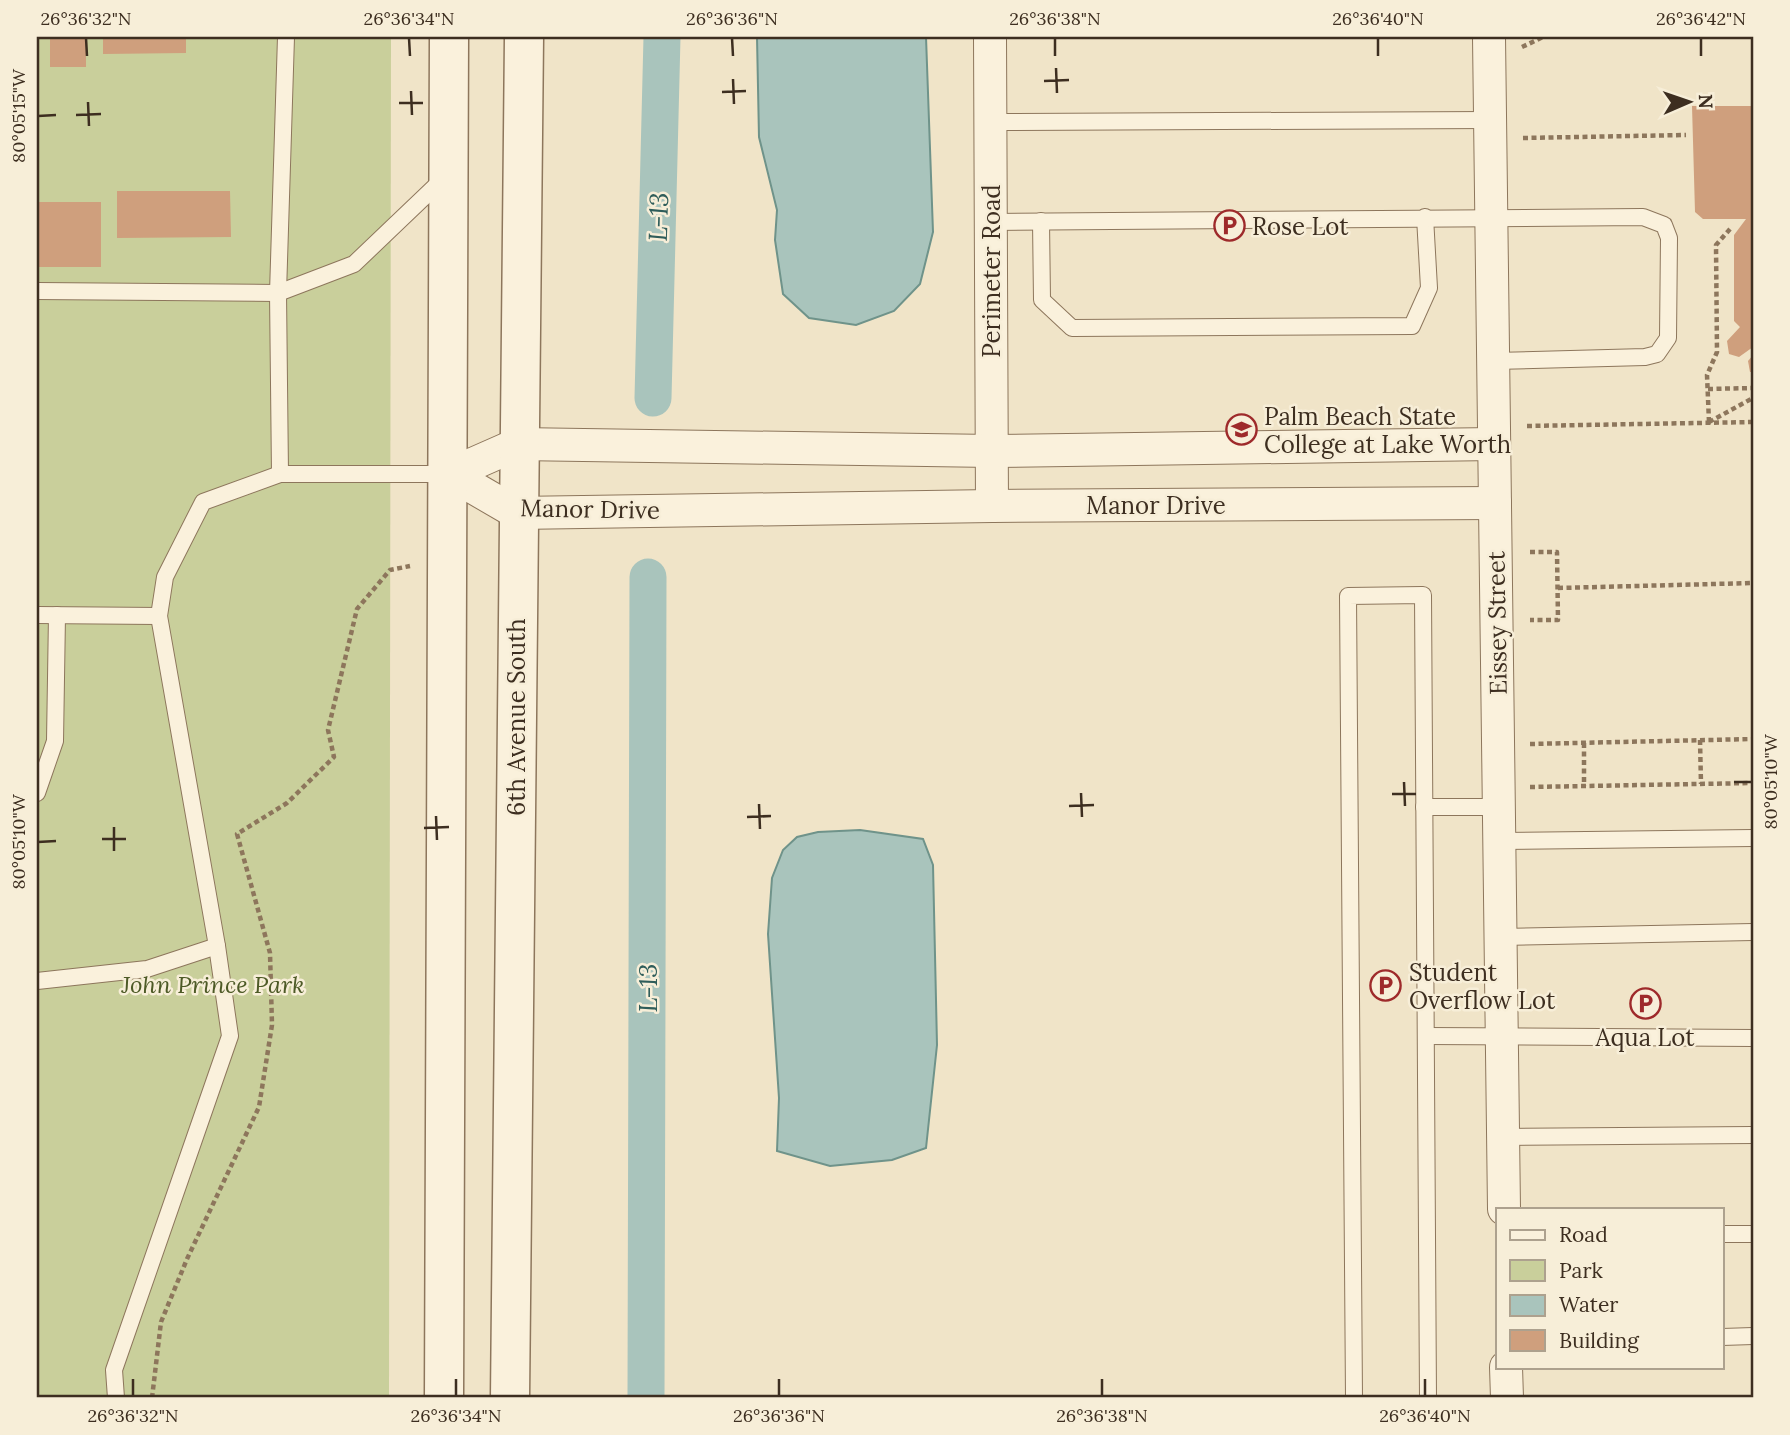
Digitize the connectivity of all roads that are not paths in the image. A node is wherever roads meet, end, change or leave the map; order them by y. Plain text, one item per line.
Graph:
1 (286, 37) edge
2 (450, 37) edge
3 (524, 37) edge
4 (990, 37) edge
5 (1489, 37) edge
6 (991, 122) junction
7 (1490, 129) junction
8 (450, 173) junction
9 (1492, 217) junction
10 (1425, 218) junction
11 (1041, 221) junction
12 (991, 222) junction
13 (37, 291) edge
14 (278, 293) junction
15 (1494, 361) junction
16 (518, 444) junction
17 (1494, 444) junction
18 (992, 450) junction
19 (280, 474) junction
20 (450, 474) junction
21 (1495, 503) junction
22 (992, 506) junction
23 (517, 513) junction
24 (37, 615) edge
25 (57, 615) junction
26 (159, 616) junction
27 (37, 793) edge
28 (1424, 807) junction
29 (1499, 807) junction
30 (1753, 838) edge
31 (1499, 841) junction
32 (1753, 932) edge
33 (1501, 937) junction
34 (217, 946) junction
35 (37, 981) edge
36 (1426, 1036) junction
37 (1502, 1038) junction
38 (1753, 1038) edge
39 (1753, 1135) edge
40 (1503, 1137) junction
41 (1504, 1208) edge
42 (1724, 1234) edge
43 (1753, 1234) edge
44 (1753, 1336) edge
45 (1724, 1337) edge
46 (1506, 1368) edge
47 (116, 1398) edge
48 (444, 1398) edge
49 (510, 1398) edge
50 (1354, 1398) edge
51 (1428, 1398) edge
52 (1507, 1398) edge

1 - 14 lane
2 - 8 street
3 - 16 street, 6th Avenue South
4 - 6 street, Perimeter Road
5 - 7 street, Eissey Street
6 - 7 lane
6 - 12 street, Perimeter Road
7 - 9 street, Eissey Street
8 - 14 lane
8 - 20 street
9 - 10 lane
9 - 15 street, Eissey Street
9 - 15 lane
10 - 11 lane
10 - 11 lane
11 - 12 lane
12 - 18 street, Perimeter Road
13 - 14 lane
14 - 19 lane
15 - 17 street, Eissey Street
16 - 18 street
16 - 20 street
16 - 23 street, 6th Avenue South
17 - 18 street
17 - 21 street, Eissey Street
18 - 22 street, Perimeter Road
19 - 20 lane
19 - 26 lane
20 - 23 street, Manor Drive
20 - 48 street
21 - 22 street, Manor Drive
21 - 29 street, Eissey Street
22 - 23 street, Manor Drive
23 - 49 street, 6th Avenue South
24 - 25 lane
25 - 26 lane
25 - 27 lane
26 - 34 lane
28 - 29 lane
28 - 36 lane
28 - 50 lane
29 - 31 street, Eissey Street
30 - 31 lane
31 - 33 street, Eissey Street
32 - 33 lane
33 - 37 street, Eissey Street
34 - 35 lane
34 - 47 lane
36 - 37 lane
36 - 51 lane
37 - 38 lane
37 - 40 street, Eissey Street
39 - 40 lane
40 - 41 street, Eissey Street
42 - 43 lane
44 - 45 lane
46 - 52 street

